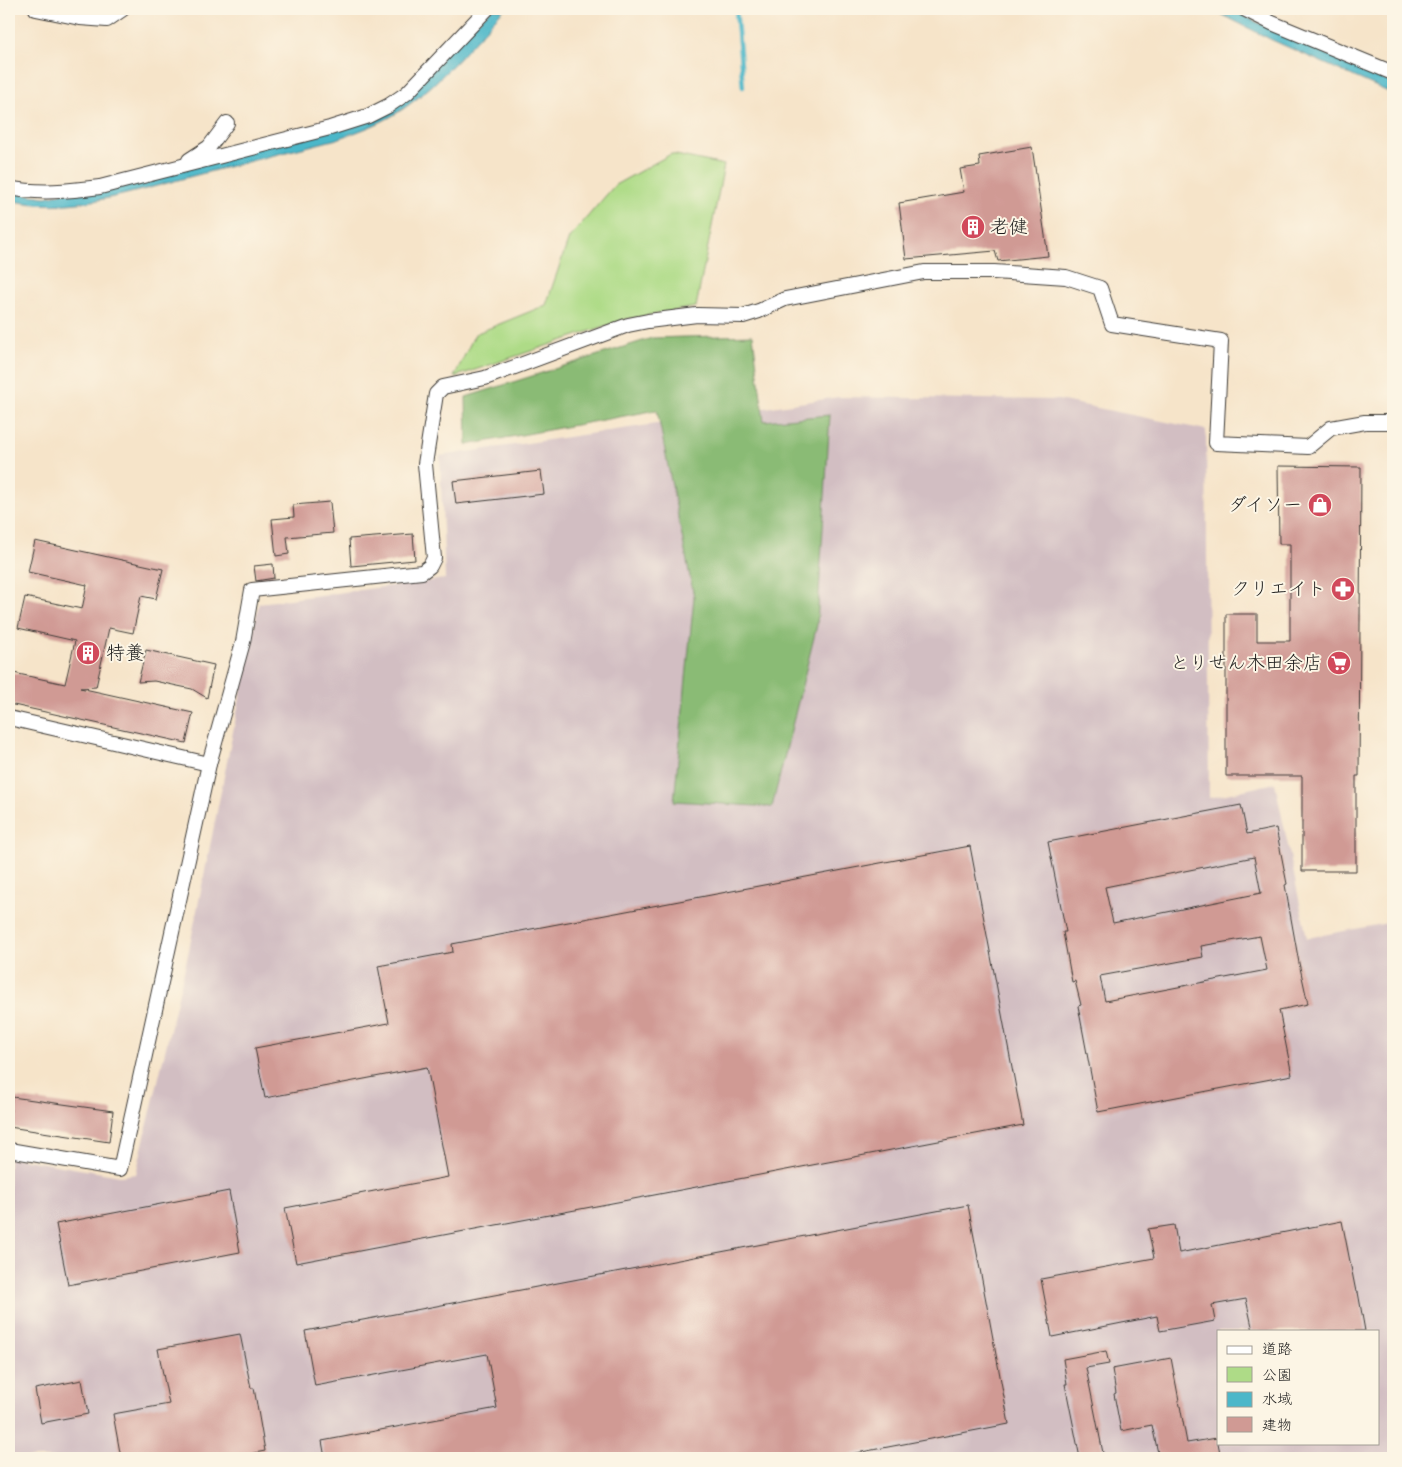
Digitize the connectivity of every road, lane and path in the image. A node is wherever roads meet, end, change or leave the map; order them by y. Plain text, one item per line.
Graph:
1 (36, 9) edge
2 (123, 9) edge
3 (487, 9) edge
4 (1244, 9) edge
5 (1393, 73) edge
6 (227, 123) dead end
7 (180, 166) junction
8 (9, 188) edge
9 (1393, 422) edge
10 (9, 718) edge
11 (209, 764) junction
12 (9, 1150) edge

1 - 2 street
3 - 7 street
4 - 5 street
6 - 7 street
7 - 8 street
9 - 11 street
10 - 11 street
11 - 12 street

